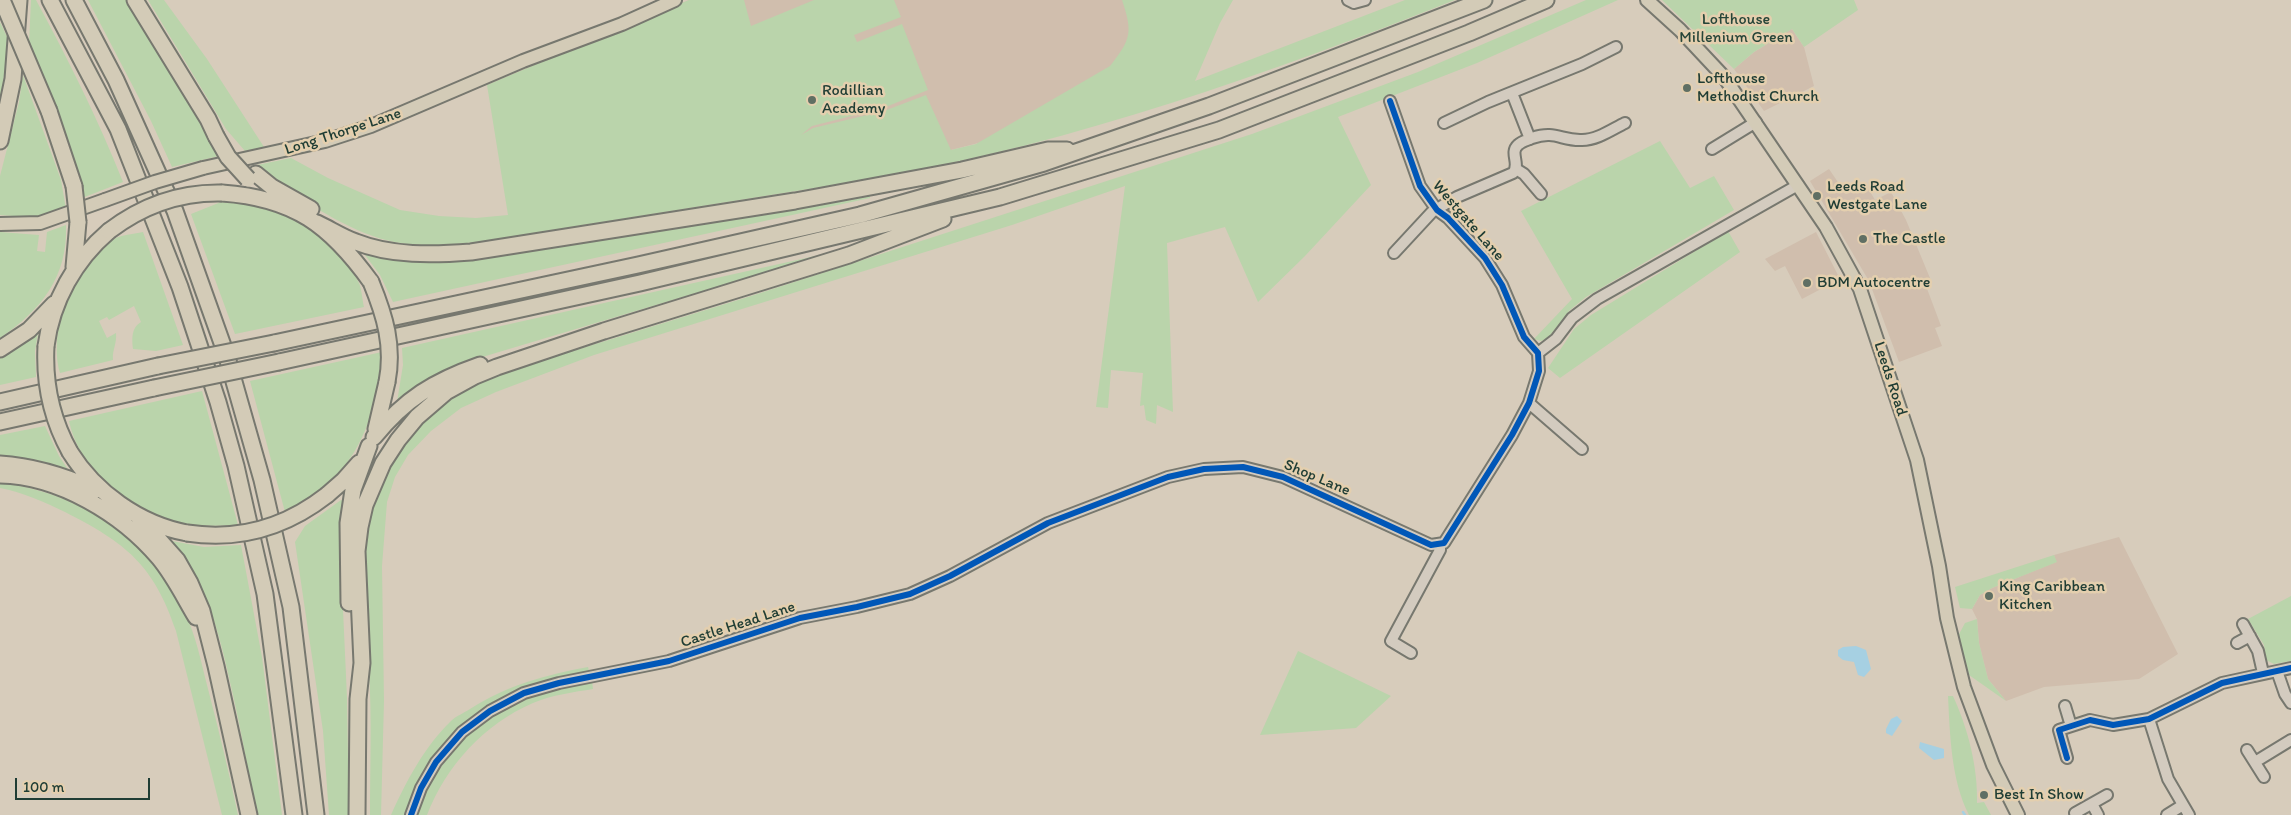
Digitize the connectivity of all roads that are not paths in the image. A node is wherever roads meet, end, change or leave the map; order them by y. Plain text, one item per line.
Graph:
1 (2, 0) edge
2 (19, 0) edge
3 (50, 0) edge
4 (74, 0) edge
5 (134, 0) edge
6 (675, 0) edge
7 (1348, 0) edge
8 (1365, 0) edge
9 (1484, 0) edge
10 (1546, 0) edge
11 (1647, 0) edge
12 (1616, 47) dead end
13 (1512, 93) junction
14 (1390, 101) dead end
15 (1756, 122) junction
16 (1444, 123) dead end
17 (1625, 124) dead end
18 (1530, 139) junction
19 (0, 141) edge
20 (1712, 149) dead end
21 (1078, 150) junction
22 (1516, 169) junction
23 (252, 176) junction
24 (1798, 185) junction
25 (1541, 194) dead end
26 (1000, 197) junction
27 (277, 204) junction
28 (1437, 210) junction
29 (317, 223) junction
30 (0, 224) edge
31 (388, 249) junction
32 (1394, 253) dead end
33 (74, 269) junction
34 (62, 294) junction
35 (604, 331) junction
36 (0, 349) edge
37 (1538, 353) junction
38 (0, 402) edge
39 (1529, 403) junction
40 (0, 422) edge
41 (372, 441) junction
42 (1582, 449) dead end
43 (0, 464) edge
44 (0, 475) edge
45 (1168, 477) joint
46 (104, 493) junction
47 (137, 515) junction
48 (1444, 542) junction
49 (2243, 624) dead end
50 (2250, 636) junction
51 (209, 637) junction
52 (2237, 643) dead end
53 (1411, 653) dead end
54 (2291, 668) edge
55 (2277, 671) junction
56 (2263, 673) junction
57 (358, 699) junction
58 (2291, 703) edge
59 (2064, 706) dead end
60 (2148, 718) junction
61 (2071, 726) junction
62 (2291, 740) edge
63 (2247, 750) dead end
64 (2067, 758) dead end
65 (2255, 762) junction
66 (2264, 777) dead end
67 (2108, 795) dead end
68 (2092, 804) junction
69 (2182, 805) junction
70 (2075, 813) dead end
71 (249, 815) edge
72 (294, 815) edge
73 (316, 815) edge
74 (357, 815) edge
75 (411, 815) edge
76 (2018, 815) edge
77 (2098, 815) edge
78 (2167, 815) edge
79 (2189, 815) edge

1 - 33 highway, bridge
2 - 19 highway
3 - 72 highway
4 - 73 highway
5 - 23 highway, bridge
6 - 30 main road, Long Thorpe Lane, bridge
7 - 8 street
9 - 21 highway
10 - 26 highway
11 - 15 main road, Leeds Road
12 - 13 street
13 - 16 street
13 - 18 street
14 - 28 street, Westgate Lane
15 - 20 street
15 - 24 main road, Leeds Road
17 - 18 street
18 - 22 street
21 - 31 highway
21 - 38 highway, bridge
22 - 25 street
22 - 28 street
23 - 27 highway
23 - 31 highway
24 - 37 street
24 - 76 main road, Leeds Road
26 - 35 highway
26 - 40 highway, bridge
27 - 29 highway
27 - 33 highway, bridge
28 - 32 street
28 - 37 street, Westgate Lane
29 - 31 highway
29 - 41 highway, bridge
33 - 34 highway
34 - 36 highway
34 - 46 highway, bridge
35 - 41 highway
35 - 57 highway
37 - 39 street
39 - 42 street
39 - 48 street
41 - 47 highway, bridge
41 - 57 highway
43 - 46 highway
44 - 51 highway
45 - 48 street, Shop Lane
45 - 75 street, Castle Head Lane
46 - 47 highway
47 - 51 highway
48 - 53 street
49 - 50 street
50 - 52 street
50 - 56 street
51 - 71 highway
54 - 55 street
55 - 56 street
55 - 58 street
56 - 60 street
57 - 74 highway
59 - 61 street
60 - 61 street
60 - 69 street
61 - 64 street
62 - 65 street
63 - 65 street
65 - 66 street
67 - 68 street
68 - 70 street
68 - 77 street
69 - 78 street
69 - 79 street

